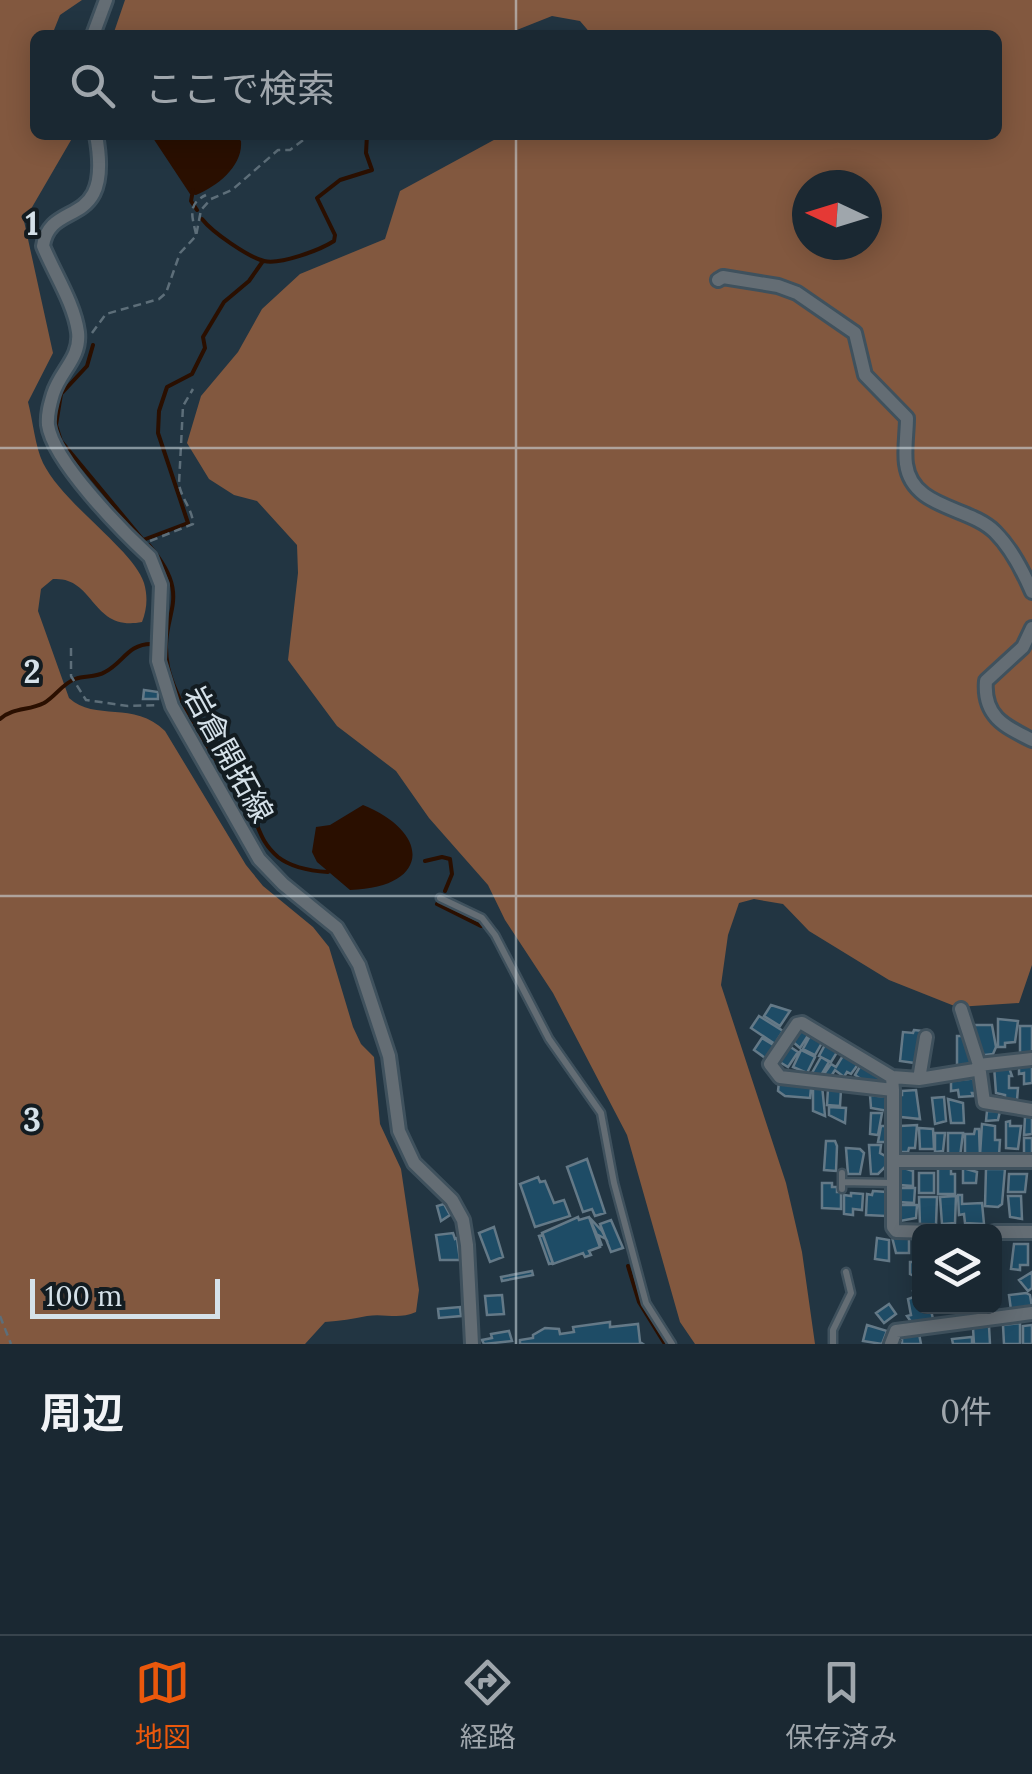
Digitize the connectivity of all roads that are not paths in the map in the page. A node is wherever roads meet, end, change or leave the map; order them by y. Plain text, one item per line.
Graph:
1 (106, 0) edge
2 (94, 30) edge
3 (96, 140) edge
4 (718, 280) dead end
5 (1032, 592) edge
6 (1032, 628) edge
7 (1032, 740) edge
8 (440, 898) dead end
9 (961, 1009) dead end
10 (926, 1037) dead end
11 (1032, 1059) edge
12 (979, 1065) junction
13 (920, 1079) junction
14 (893, 1084) junction
15 (1032, 1110) edge
16 (893, 1161) junction
17 (1032, 1161) edge
18 (842, 1181) dead end
19 (893, 1183) junction
20 (912, 1231) edge
21 (1002, 1232) edge
22 (1032, 1232) edge
23 (846, 1272) dead end
24 (1032, 1313) edge
25 (472, 1344) edge
26 (672, 1344) edge
27 (833, 1344) edge
28 (891, 1344) edge

1 - 2 street
3 - 25 street, 岩倉開拓線
4 - 5 street
6 - 7 street
8 - 26 lane
9 - 12 street
10 - 13 street
11 - 12 street
12 - 13 street
12 - 15 street
13 - 14 street
14 - 14 street
14 - 16 street
16 - 17 street
16 - 19 street
18 - 19 lane
19 - 20 street
21 - 22 street
23 - 27 lane
24 - 28 street

